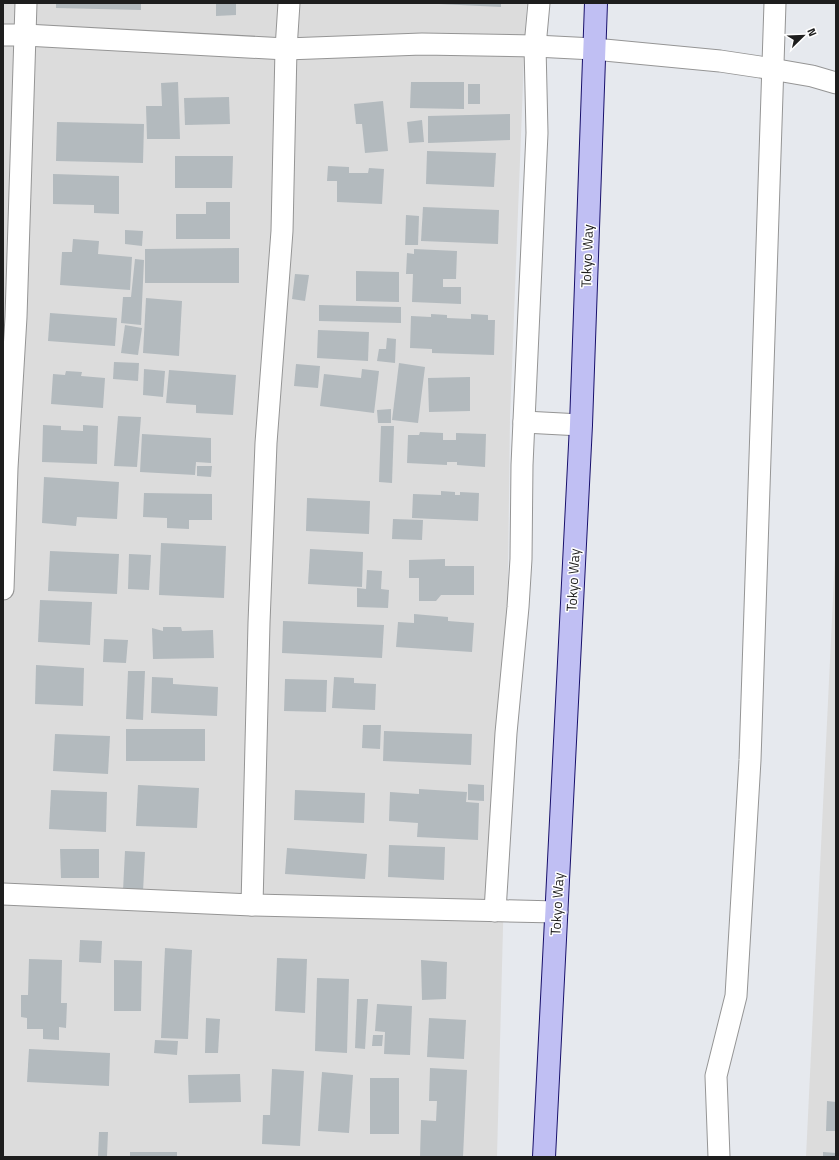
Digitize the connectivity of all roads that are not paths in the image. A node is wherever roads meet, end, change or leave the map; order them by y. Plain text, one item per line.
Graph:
1 (26, 3) edge
2 (289, 3) edge
3 (539, 3) edge
4 (596, 3) edge
5 (775, 3) edge
6 (3, 35) edge
7 (25, 35) junction
8 (535, 46) junction
9 (594, 49) junction
10 (286, 50) junction
11 (773, 69) junction
12 (836, 83) edge
13 (524, 422) junction
14 (581, 425) junction
15 (3, 588) edge
16 (3, 894) edge
17 (252, 905) junction
18 (495, 911) junction
19 (557, 912) junction
20 (544, 1157) edge
21 (719, 1157) edge

1 - 7 street
2 - 10 street
3 - 8 street
4 - 9 main road, Tokyo Way
5 - 11 street
6 - 7 street
7 - 10 street
7 - 15 street
8 - 9 street
8 - 10 street
8 - 13 street
9 - 11 street
9 - 14 main road, Tokyo Way
10 - 17 street
11 - 12 street
11 - 21 street
13 - 14 street
13 - 18 street
14 - 19 main road, Tokyo Way
16 - 17 street
17 - 18 street
18 - 19 street
19 - 20 main road, Tokyo Way

